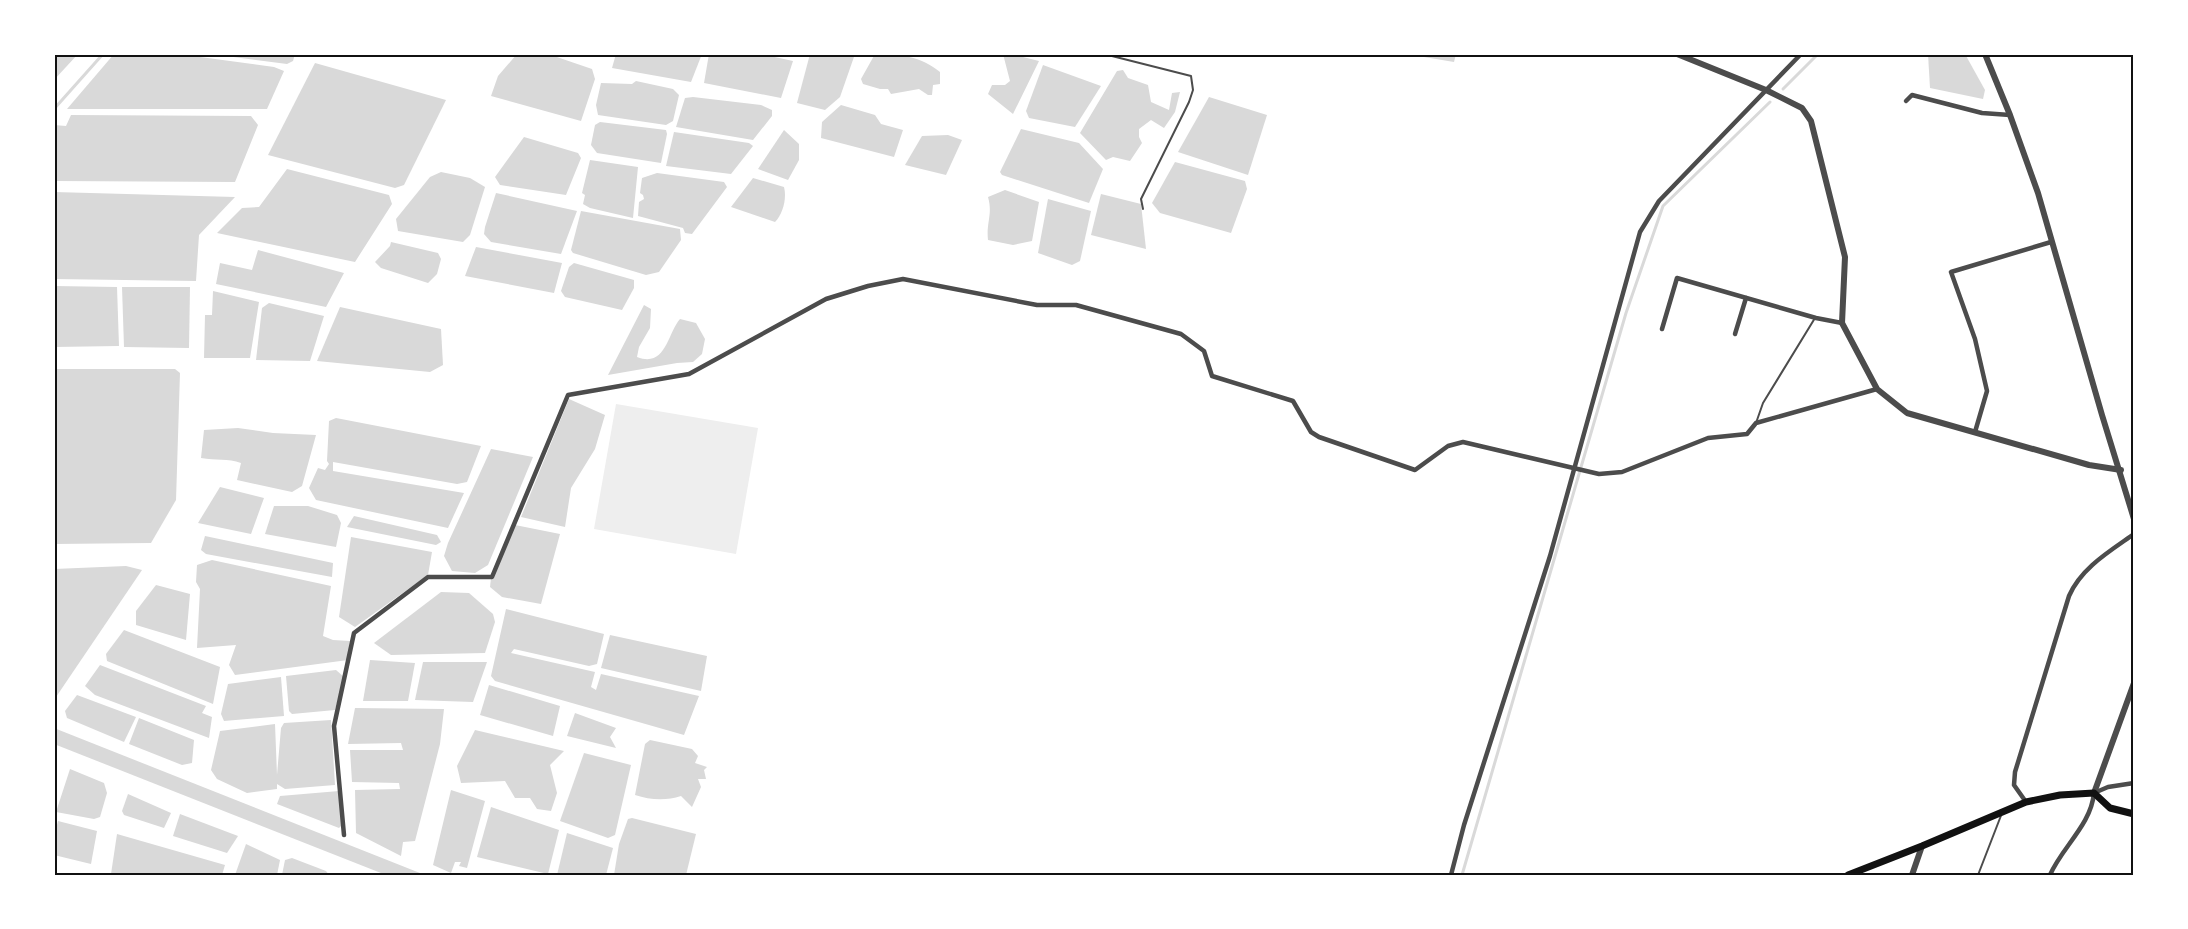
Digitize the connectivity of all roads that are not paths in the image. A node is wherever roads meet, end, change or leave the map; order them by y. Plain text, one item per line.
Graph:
1 (1104, 54) edge
2 (1677, 54) edge
3 (1801, 54) edge
4 (1985, 54) edge
5 (1766, 90) junction
6 (1906, 101) dead end
7 (2010, 115) junction
8 (1143, 210) dead end
9 (2051, 242) junction
10 (1746, 298) junction
11 (1816, 318) junction
12 (1842, 323) junction
13 (1662, 329) dead end
14 (1735, 334) dead end
15 (1877, 389) junction
16 (1756, 423) junction
17 (1975, 432) junction
18 (1575, 468) junction
19 (2121, 470) junction
20 (2134, 519) edge
21 (2134, 534) edge
22 (2134, 683) edge
23 (2134, 783) edge
24 (2094, 793) junction
25 (2026, 802) junction
26 (2003, 812) junction
27 (2134, 814) edge
28 (344, 835) dead end
29 (1922, 846) junction
30 (1451, 875) edge
31 (1848, 875) edge
32 (1912, 875) edge
33 (1978, 875) edge
34 (2050, 875) edge

1 - 8 lane
2 - 5 street
3 - 5 street
4 - 7 street
5 - 12 street
5 - 18 street
6 - 7 street
7 - 9 street
9 - 17 street
9 - 19 street
10 - 11 street
10 - 13 street
10 - 14 street
11 - 12 street
11 - 16 lane
12 - 15 street
15 - 16 street
15 - 17 street
16 - 18 street
17 - 19 street
18 - 28 street
18 - 30 street
19 - 20 street
21 - 25 street
22 - 24 street
23 - 24 street
24 - 25 main road
24 - 27 main road
24 - 34 street
25 - 26 main road
26 - 29 main road
26 - 33 lane
29 - 31 main road
29 - 32 street

